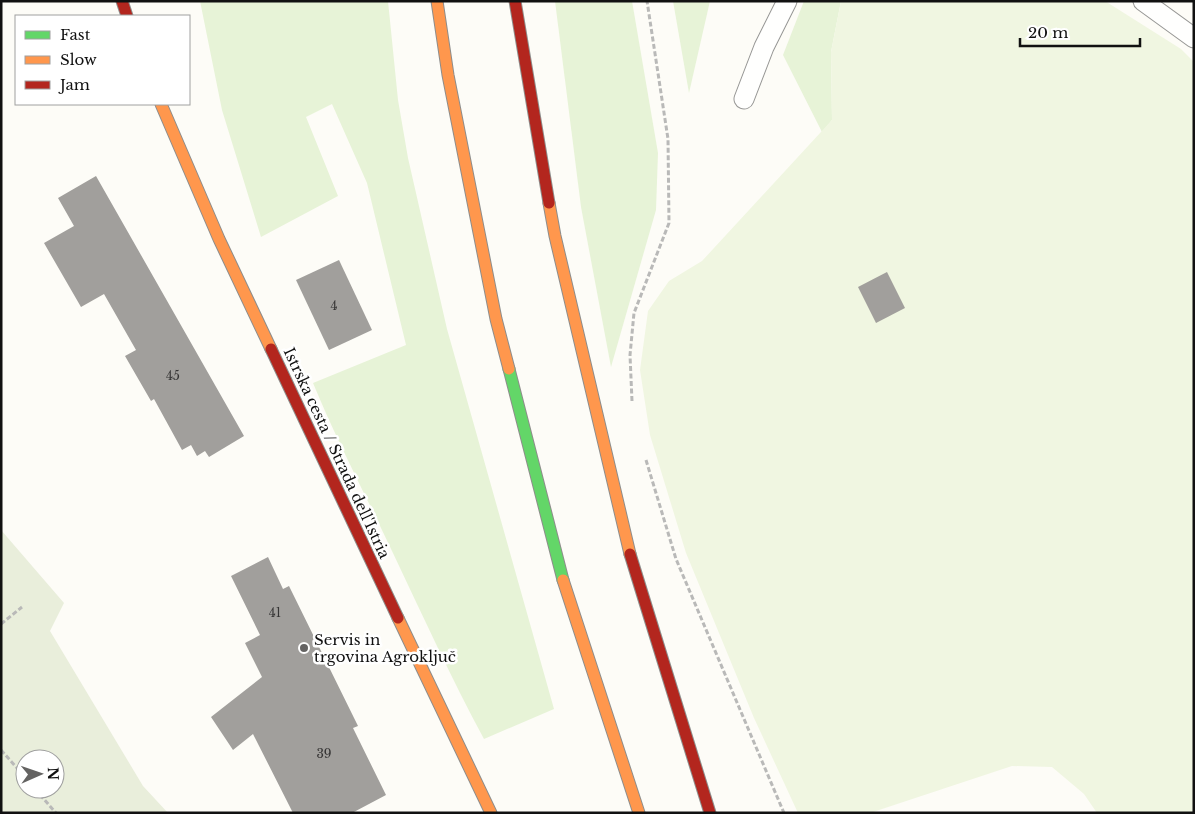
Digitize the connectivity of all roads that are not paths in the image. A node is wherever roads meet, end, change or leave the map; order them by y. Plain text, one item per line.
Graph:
1 (122, 1) edge
2 (437, 1) edge
3 (515, 1) edge
4 (787, 1) edge
5 (1143, 1) edge
6 (127, 15) edge
7 (1194, 38) edge
8 (744, 99) dead end
9 (162, 105) edge
10 (491, 813) edge
11 (639, 813) edge
12 (710, 813) edge

1 - 6 main road
2 - 11 main road
3 - 12 main road
4 - 8 lane
5 - 7 lane
9 - 10 main road, Istrska cesta / Strada dell'Istria

